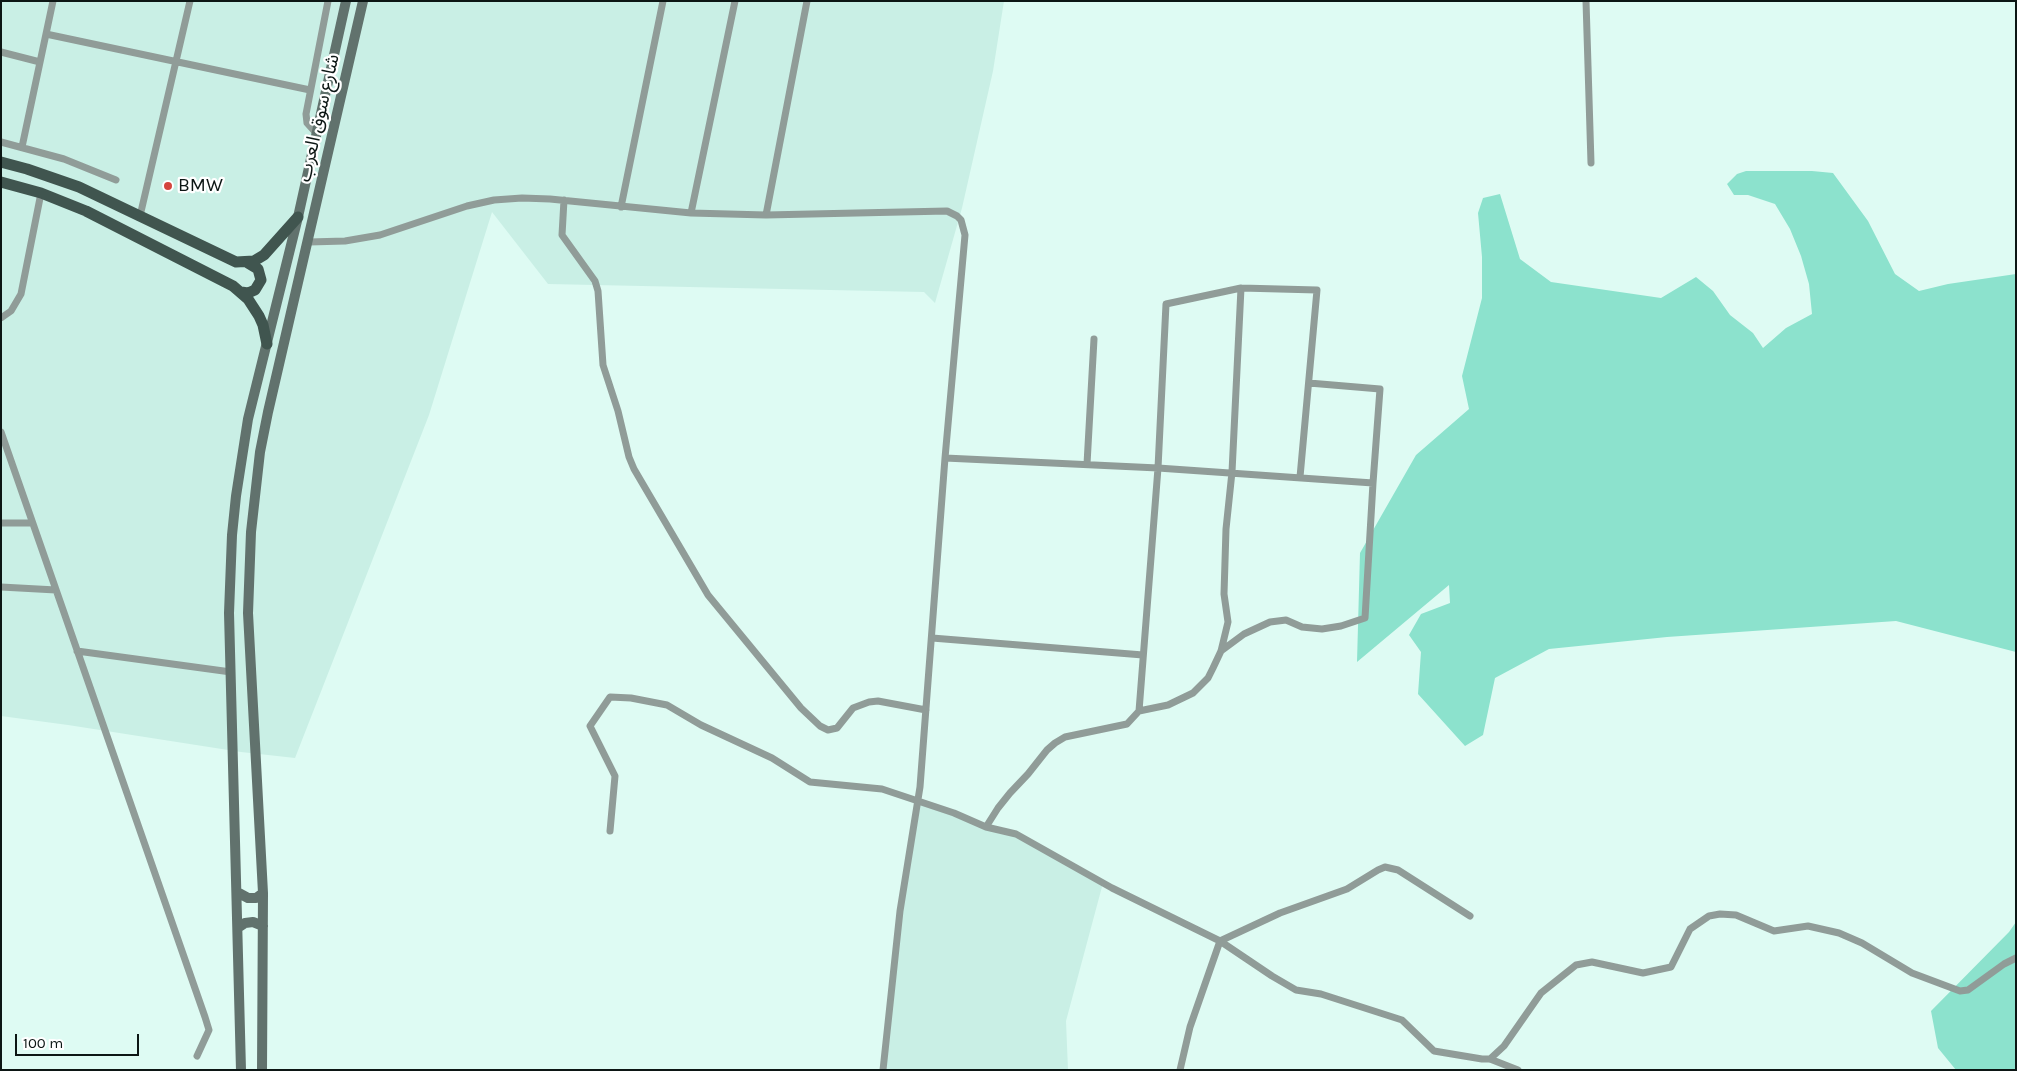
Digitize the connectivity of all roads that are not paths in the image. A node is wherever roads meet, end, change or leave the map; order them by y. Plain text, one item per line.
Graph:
1 (53, 1) edge
2 (190, 1) edge
3 (328, 1) edge
4 (346, 1) edge
5 (363, 1) edge
6 (664, 1) edge
7 (734, 1) edge
8 (807, 1) edge
9 (1586, 1) edge
10 (46, 34) junction
11 (1, 52) edge
12 (40, 62) junction
13 (176, 62) junction
14 (310, 90) junction
15 (316, 133) junction
16 (1, 142) edge
17 (22, 146) junction
18 (1, 162) edge
19 (1591, 163) dead end
20 (116, 180) dead end
21 (1, 182) edge
22 (41, 193) junction
23 (564, 200) junction
24 (621, 207) junction
25 (691, 213) junction
26 (766, 214) junction
27 (140, 216) junction
28 (298, 217) junction
29 (309, 242) junction
30 (248, 263) junction
31 (1241, 288) junction
32 (241, 292) junction
33 (1, 318) edge
34 (1094, 339) dead end
35 (267, 344) junction
36 (1309, 383) junction
37 (1, 432) edge
38 (5, 456) edge
39 (946, 458) junction
40 (1087, 464) junction
41 (1158, 468) junction
42 (1232, 472) junction
43 (1300, 477) junction
44 (1373, 483) junction
45 (1, 522) edge
46 (32, 523) junction
47 (1, 588) edge
48 (56, 590) junction
49 (932, 638) junction
50 (77, 651) junction
51 (1221, 651) junction
52 (1143, 655) junction
53 (231, 672) junction
54 (926, 710) junction
55 (1139, 711) junction
56 (918, 802) junction
57 (986, 827) junction
58 (610, 831) dead end
59 (238, 892) junction
60 (263, 894) junction
61 (1470, 916) dead end
62 (263, 926) junction
63 (239, 927) junction
64 (1220, 941) junction
65 (2016, 958) edge
66 (197, 1056) dead end
67 (1490, 1059) junction
68 (241, 1070) edge
69 (262, 1070) edge
70 (883, 1070) edge
71 (1180, 1070) edge
72 (1518, 1070) edge

1 - 10 street
2 - 13 street
3 - 14 street
4 - 15 street
5 - 29 street, شارع سوق العرب
6 - 24 street
7 - 25 street
8 - 26 street
9 - 19 street
10 - 12 street
10 - 13 street
11 - 12 street
12 - 17 street
13 - 14 street
13 - 27 street
14 - 15 street
15 - 28 street
16 - 17 street
17 - 20 street
18 - 27 main road
21 - 22 main road
22 - 32 main road
22 - 33 street
23 - 24 street
23 - 29 street
23 - 54 street
24 - 25 street
25 - 26 street
26 - 39 street
27 - 30 main road
28 - 30 main road
28 - 35 street
29 - 60 street, شارع سوق العرب
30 - 32 main road
31 - 36 street
31 - 41 street
31 - 42 street
32 - 35 main road
34 - 40 street
35 - 53 street
36 - 43 street
36 - 44 street
37 - 38 street
38 - 46 street
39 - 40 street
39 - 49 street
40 - 41 street
41 - 42 street
41 - 52 street
42 - 43 street
42 - 51 street
43 - 44 street
44 - 51 street
45 - 46 street
46 - 48 street
47 - 48 street
48 - 50 street
49 - 52 street
49 - 54 street
50 - 53 street
50 - 66 street
51 - 55 street
52 - 55 street
53 - 59 street
54 - 56 street
55 - 57 street
56 - 57 street
56 - 58 street
56 - 70 street
57 - 64 street
59 - 60 street
59 - 63 street
60 - 62 street, شارع سوق العرب
61 - 64 street
62 - 63 street
62 - 69 street, شارع سوق العرب
63 - 68 street
64 - 67 street
64 - 71 street
65 - 67 street
67 - 72 street

